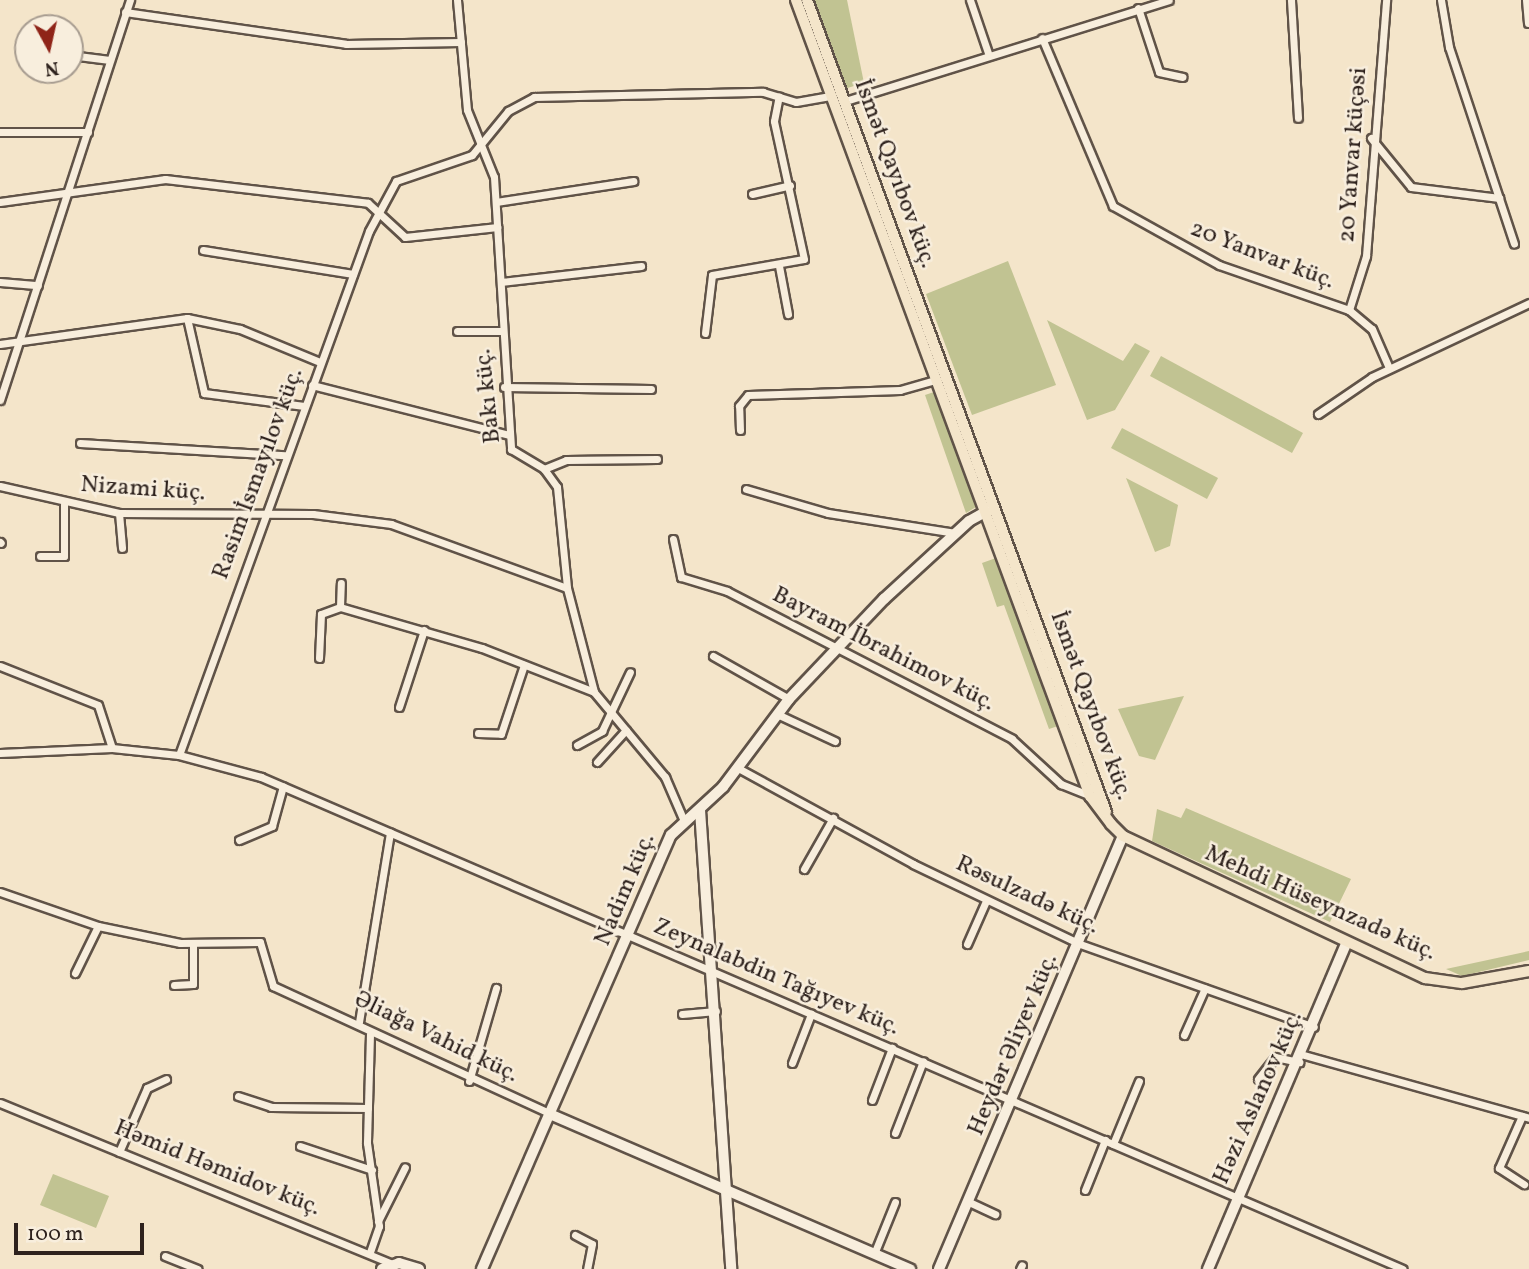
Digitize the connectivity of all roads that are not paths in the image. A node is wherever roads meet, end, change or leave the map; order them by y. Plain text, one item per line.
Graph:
1 (130, 0) edge
2 (457, 0) edge
3 (796, 0) edge
4 (807, 0) edge
5 (970, 0) edge
6 (1169, 0) edge
7 (1291, 0) edge
8 (1386, 0) edge
9 (1441, 0) edge
10 (1526, 0) edge
11 (1138, 8) junction
12 (125, 12) junction
13 (1528, 23) edge
14 (1042, 38) junction
15 (461, 42) junction
16 (988, 53) junction
17 (84, 57) edge
18 (110, 60) junction
19 (1182, 77) dead end
20 (779, 96) junction
21 (831, 96) junction
22 (845, 101) junction
23 (1298, 118) dead end
24 (0, 132) edge
25 (88, 132) junction
26 (1371, 138) junction
27 (485, 145) junction
28 (633, 181) dead end
29 (790, 185) junction
30 (68, 191) junction
31 (752, 194) dead end
32 (1499, 198) junction
33 (0, 202) edge
34 (496, 202) junction
35 (379, 207) junction
36 (497, 228) junction
37 (1514, 244) dead end
38 (203, 250) dead end
39 (641, 266) dead end
40 (779, 266) junction
41 (353, 274) junction
42 (0, 282) edge
43 (501, 282) junction
44 (38, 285) junction
45 (1529, 303) edge
46 (1349, 310) junction
47 (788, 314) dead end
48 (187, 318) junction
49 (457, 331) dead end
50 (502, 331) junction
51 (705, 333) dead end
52 (0, 344) edge
53 (16, 344) junction
54 (320, 362) junction
55 (1389, 368) junction
56 (936, 380) junction
57 (312, 385) junction
58 (504, 387) junction
59 (651, 389) dead end
60 (0, 400) edge
61 (304, 406) junction
62 (1318, 414) dead end
63 (740, 430) dead end
64 (509, 435) junction
65 (80, 443) dead end
66 (285, 455) junction
67 (657, 459) dead end
68 (544, 469) junction
69 (0, 486) edge
70 (746, 489) dead end
71 (64, 504) junction
72 (990, 510) junction
73 (119, 513) junction
74 (265, 515) junction
75 (955, 533) junction
76 (674, 539) dead end
77 (122, 548) dead end
78 (40, 556) dead end
79 (341, 583) dead end
80 (567, 588) junction
81 (340, 607) junction
82 (424, 630) junction
83 (836, 649) junction
84 (713, 656) dead end
85 (318, 658) dead end
86 (524, 665) junction
87 (0, 666) edge
88 (630, 672) dead end
89 (594, 692) junction
90 (789, 699) junction
91 (399, 707) dead end
92 (777, 714) junction
93 (612, 715) junction
94 (626, 730) junction
95 (478, 733) dead end
96 (835, 741) dead end
97 (577, 745) dead end
98 (113, 748) junction
99 (0, 753) edge
100 (179, 755) junction
101 (597, 762) dead end
102 (738, 768) junction
103 (282, 786) junction
104 (1090, 796) junction
105 (701, 810) junction
106 (833, 818) junction
107 (1108, 818) junction
108 (684, 821) junction
109 (390, 833) junction
110 (1123, 836) junction
111 (239, 840) dead end
112 (804, 869) dead end
113 (0, 892) edge
114 (986, 901) junction
115 (98, 926) junction
116 (629, 936) junction
117 (193, 943) junction
118 (967, 944) dead end
119 (1080, 944) junction
120 (1346, 944) junction
121 (75, 973) dead end
122 (715, 974) junction
123 (1528, 974) edge
124 (174, 985) dead end
125 (496, 988) dead end
126 (1205, 988) junction
127 (716, 1010) junction
128 (682, 1014) dead end
129 (811, 1014) junction
130 (359, 1022) junction
131 (1314, 1027) junction
132 (370, 1034) junction
133 (1184, 1035) dead end
134 (892, 1048) junction
135 (1302, 1058) junction
136 (923, 1061) junction
137 (792, 1063) dead end
138 (166, 1079) dead end
139 (1258, 1079) dead end
140 (469, 1081) junction
141 (1139, 1082) dead end
142 (238, 1096) dead end
143 (872, 1100) dead end
144 (1014, 1100) junction
145 (0, 1103) edge
146 (368, 1108) junction
147 (552, 1115) junction
148 (1526, 1117) edge
149 (895, 1133) dead end
150 (1109, 1142) junction
151 (300, 1146) dead end
152 (119, 1152) junction
153 (405, 1167) dead end
154 (372, 1170) junction
155 (1524, 1184) dead end
156 (1085, 1190) dead end
157 (727, 1191) junction
158 (1237, 1199) junction
159 (895, 1202) dead end
160 (969, 1202) junction
161 (995, 1214) dead end
162 (378, 1221) junction
163 (575, 1236) dead end
164 (370, 1252) junction
165 (874, 1254) junction
166 (165, 1256) dead end
167 (386, 1266) edge
168 (197, 1269) edge
169 (419, 1269) edge
170 (482, 1269) edge
171 (587, 1269) edge
172 (731, 1269) edge
173 (910, 1269) edge
174 (939, 1269) edge
175 (1208, 1269) edge
176 (1403, 1269) edge

1 - 12 street
2 - 15 street, Bakı küç.
3 - 21 main road, İsmət Qayıbov küç.
4 - 22 main road, İsmət Qayıbov küç.
5 - 16 street
6 - 11 street
7 - 23 street
8 - 26 street, 20 Yanvar küçəsi
9 - 32 street
10 - 13 street
11 - 14 street
11 - 19 street
12 - 15 street
12 - 18 street
14 - 16 street
14 - 46 street, 20 Yanvar küç.
15 - 27 street, Bakı küç.
16 - 22 street
17 - 18 street
18 - 25 street
20 - 21 street, İsmət Qayıbov küç.
20 - 27 street, İsmət Qayıbov küç.
20 - 29 street
21 - 56 main road, İsmət Qayıbov küç.
22 - 72 main road, İsmət Qayıbov küç.
24 - 25 street
25 - 30 street
26 - 32 street
26 - 46 street, 20 Yanvar küçəsi
27 - 34 street, Bakı küç.
27 - 35 street, İsmət Qayıbov küç.
28 - 34 street
29 - 31 street
29 - 40 street
30 - 33 street
30 - 35 street
30 - 44 street
32 - 37 street
34 - 36 street, Bakı küç.
35 - 36 street
35 - 41 street, Rasim İsmayılov küç.
36 - 43 street, Bakı küç.
38 - 41 street
39 - 43 street
40 - 47 street
40 - 51 street
41 - 54 street, Rasim İsmayılov küç.
42 - 44 street
43 - 50 street, Bakı küç.
44 - 53 street
45 - 55 street
46 - 55 street, 20 Yanvar küç.
48 - 53 street
48 - 54 street
48 - 61 street
49 - 50 street
50 - 58 street, Bakı küç.
52 - 53 street
53 - 60 street
54 - 57 street, Rasim İsmayılov küç.
55 - 62 street
56 - 63 street
56 - 72 main road, İsmət Qayıbov küç.
57 - 61 street, Rasim İsmayılov küç.
57 - 64 street
58 - 59 street
58 - 64 street, Bakı küç.
61 - 66 street, Rasim İsmayılov küç.
64 - 68 street, Bakı küç.
65 - 66 street
66 - 74 street, Rasim İsmayılov küç.
67 - 68 street
68 - 80 street
69 - 71 street, Nizami küç.
70 - 75 street
71 - 73 street, Nizami küç.
71 - 78 street
72 - 75 main road, Nadim küç.
72 - 104 main road, İsmət Qayıbov küç.
72 - 107 main road, İsmət Qayıbov küç.
73 - 74 street, Nizami küç.
73 - 77 street
74 - 80 street, Nizami küç.
74 - 100 street, Rasim İsmayılov küç.
75 - 83 main road, Nadim küç.
76 - 83 street, Bayram İbrahimov küç.
79 - 81 street
80 - 89 street
81 - 82 street
81 - 85 street
82 - 86 street
82 - 91 street
83 - 90 main road, Nadim küç.
83 - 104 street, Bayram İbrahimov küç.
84 - 90 street
86 - 89 street
86 - 95 street
87 - 98 street
88 - 93 street
89 - 93 street
90 - 92 main road, Nadim küç.
92 - 96 street
92 - 102 main road, Nadim küç.
93 - 94 street
93 - 97 street
94 - 101 street
94 - 108 street
98 - 99 street, Zeynalabdin Tağıyev küç.
98 - 100 street, Zeynalabdin Tağıyev küç.
100 - 103 street, Zeynalabdin Tağıyev küç.
102 - 105 main road, Nadim küç.
102 - 106 street, Rəsulzadə küç.
103 - 109 street, Zeynalabdin Tağıyev küç.
103 - 111 street
104 - 107 main road, İsmət Qayıbov küç.
105 - 108 main road, Nadim küç.
105 - 122 main road
106 - 112 street
106 - 114 street, Rəsulzadə küç.
107 - 110 main road, Mehdi Hüseynzadə küç.
108 - 116 main road, Nadim küç.
109 - 116 street, Zeynalabdin Tağıyev küç.
109 - 130 street
110 - 119 main road, Heydər Əliyev küç.
110 - 120 main road, Mehdi Hüseynzadə küç.
113 - 115 street, Əliağa Vahid küç.
114 - 118 street
114 - 119 street, Rəsulzadə küç.
115 - 117 street, Əliağa Vahid küç.
115 - 121 street
116 - 122 street, Zeynalabdin Tağıyev küç.
116 - 147 main road, Nadim küç.
117 - 124 street
117 - 130 street, Əliağa Vahid küç.
119 - 126 street, Rəsulzadə küç.
119 - 144 main road, Heydər Əliyev küç.
120 - 123 main road, Mehdi Hüseynzadə küç.
120 - 131 main road, Həzi Aslanov küç.
122 - 127 main road
122 - 129 street, Zeynalabdin Tağıyev küç.
125 - 140 street
126 - 131 street, Rəsulzadə küç.
126 - 133 street
127 - 128 street
127 - 157 main road
129 - 134 street, Zeynalabdin Tağıyev küç.
129 - 137 street
130 - 132 street, Əliağa Vahid küç.
131 - 135 main road, Həzi Aslanov küç.
132 - 140 street, Əliağa Vahid küç.
132 - 146 street
134 - 136 street, Zeynalabdin Tağıyev küç.
134 - 143 street
135 - 139 street
135 - 148 street
135 - 158 main road, Həzi Aslanov küç.
136 - 144 street, Zeynalabdin Tağıyev küç.
136 - 149 street
138 - 152 street
140 - 147 street, Əliağa Vahid küç.
141 - 150 street
142 - 146 street
144 - 150 street, Zeynalabdin Tağıyev küç.
144 - 160 main road, Heydər Əliyev küç.
145 - 152 street, Həmid Həmidov küç.
146 - 154 street
147 - 157 main road, Əliağa Vahid küç.
147 - 170 main road, Nadim küç.
148 - 155 street
150 - 156 street
150 - 158 street, Zeynalabdin Tağıyev küç.
151 - 154 street
152 - 164 street, Həmid Həmidov küç.
153 - 162 street
154 - 162 street
157 - 165 main road, Əliağa Vahid küç.
157 - 172 main road
158 - 175 main road, Həzi Aslanov küç.
158 - 176 street, Zeynalabdin Tağıyev küç.
159 - 165 street
160 - 161 street
160 - 174 main road, Heydər Əliyev küç.
162 - 164 street
163 - 171 street
164 - 167 street, Həmid Həmidov küç.
165 - 173 main road, Əliağa Vahid küç.
166 - 168 street
167 - 169 main road, Həmid Həmidov küç.

